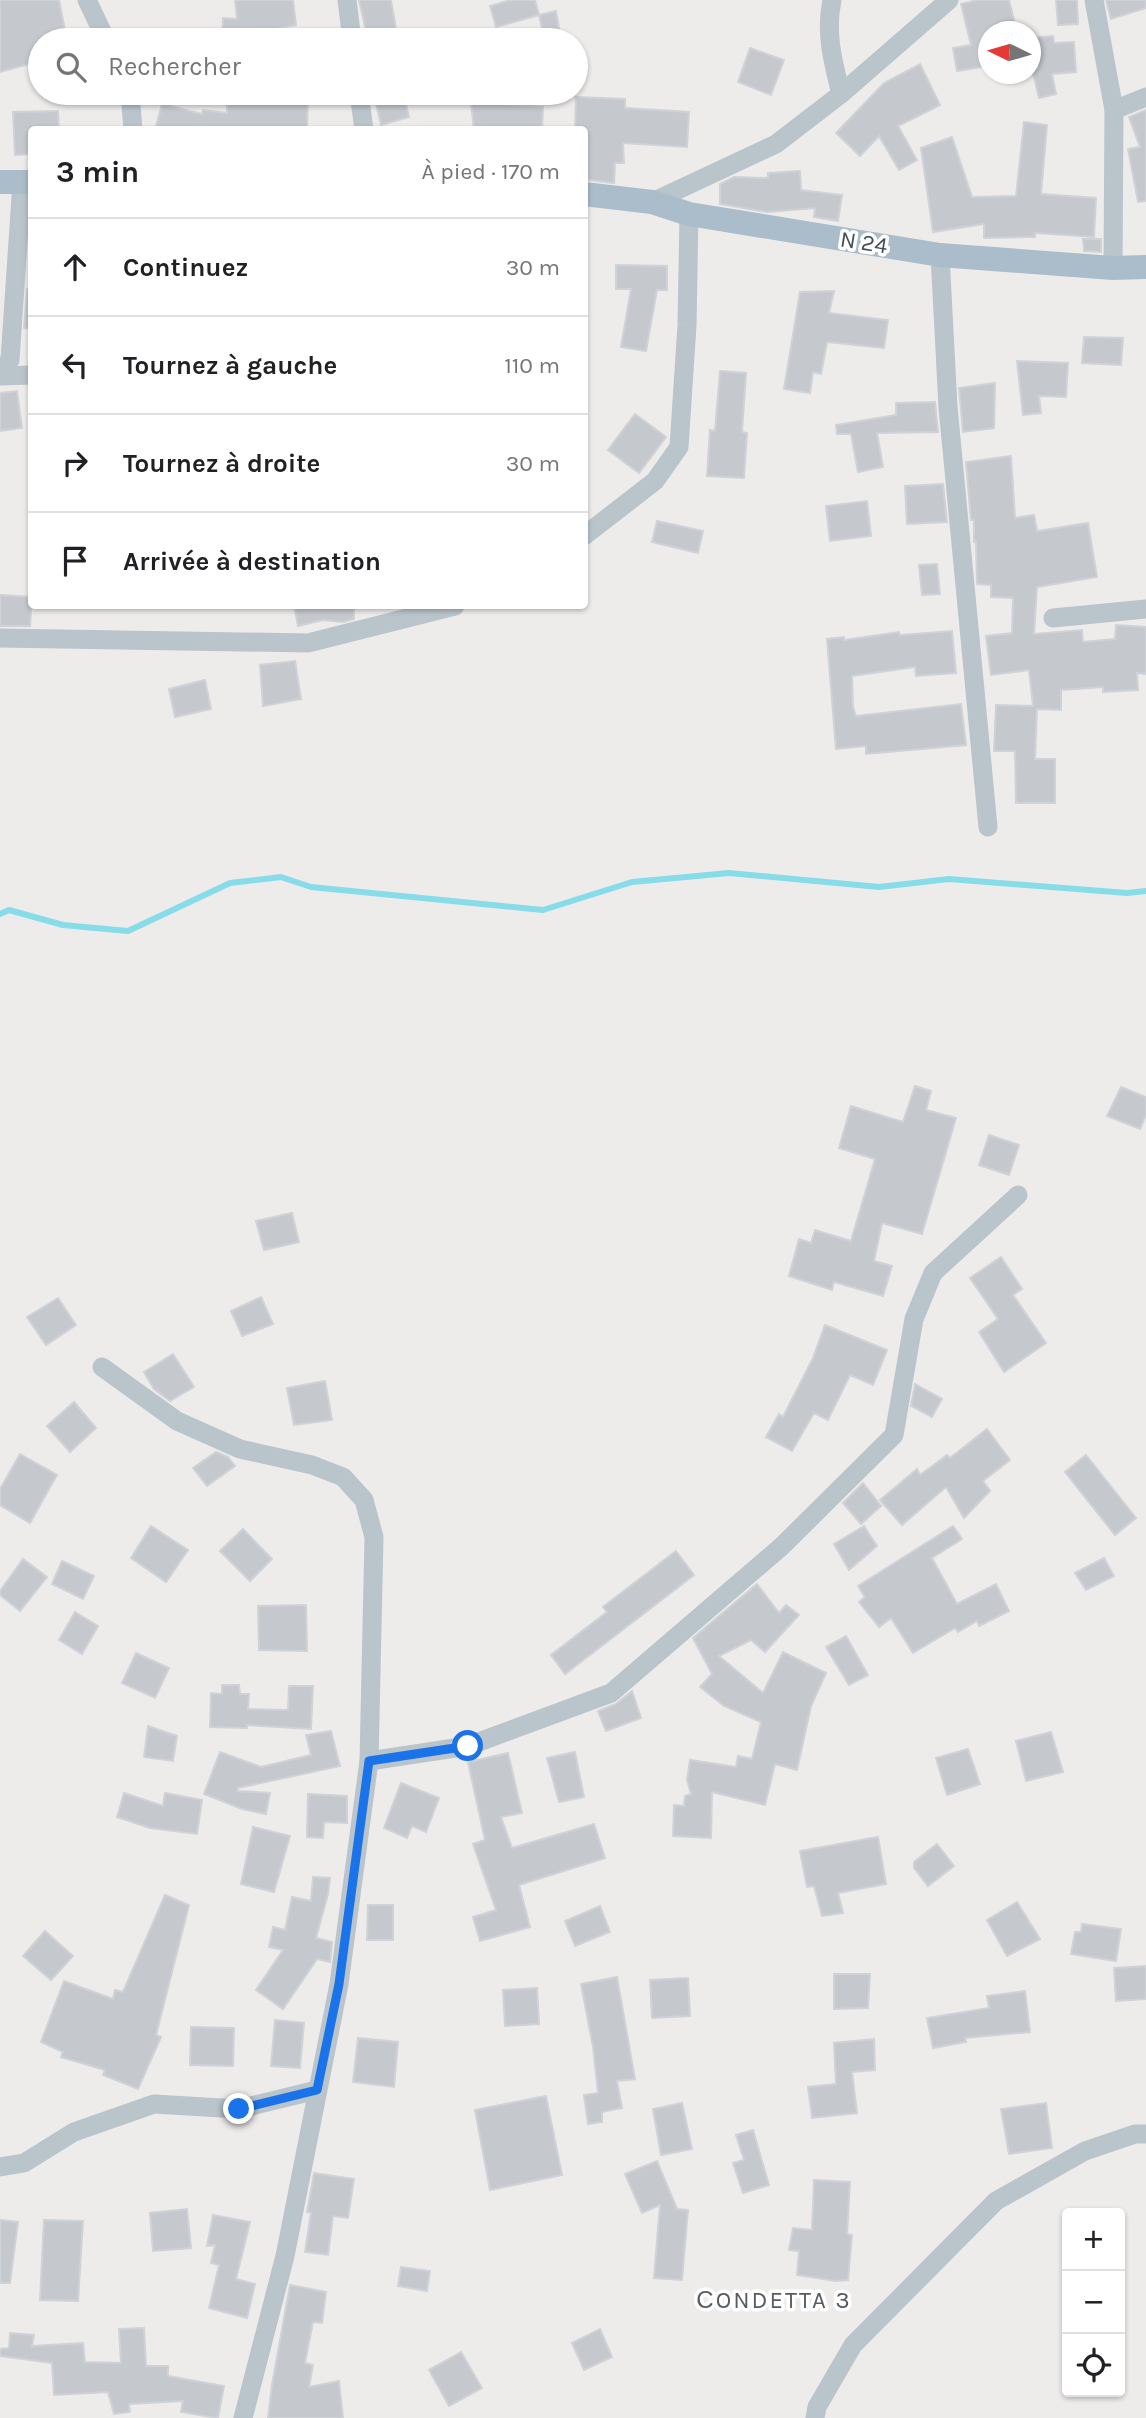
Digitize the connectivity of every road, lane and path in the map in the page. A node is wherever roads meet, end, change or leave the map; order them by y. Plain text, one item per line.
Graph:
1 (87, 0) edge
2 (347, 0) edge
3 (832, 0) edge
4 (948, 0) edge
5 (1094, 0) edge
6 (100, 28) edge
7 (350, 28) edge
8 (841, 94) junction
9 (1146, 97) edge
10 (131, 105) edge
11 (361, 105) edge
12 (1114, 110) junction
13 (133, 126) edge
14 (363, 126) edge
15 (18, 182) edge
16 (588, 194) edge
17 (652, 202) junction
18 (689, 214) junction
19 (940, 255) junction
20 (1146, 267) edge
21 (1112, 268) junction
22 (0, 373) edge
23 (28, 376) edge
24 (588, 533) edge
25 (443, 609) edge
26 (1146, 609) edge
27 (1053, 618) dead end
28 (0, 638) edge
29 (988, 827) dead end
30 (1018, 1195) dead end
31 (102, 1367) dead end
32 (369, 1761) junction
33 (317, 2090) junction
34 (1146, 2134) edge
35 (0, 2167) edge
36 (243, 2418) edge
37 (815, 2418) edge

1 - 6 street
2 - 7 street
3 - 8 street
4 - 8 street
5 - 12 street
8 - 17 street
9 - 12 street
10 - 13 street
11 - 14 street
12 - 21 street
15 - 22 street
16 - 17 main road, N 24
17 - 18 main road, N 24
18 - 19 main road, N 24
18 - 24 street
19 - 21 main road, N 24
19 - 29 street
20 - 21 main road, N 24
22 - 23 street
25 - 28 street
26 - 27 street
30 - 32 street
31 - 32 street
32 - 33 street
33 - 35 street
33 - 36 street
34 - 37 street

